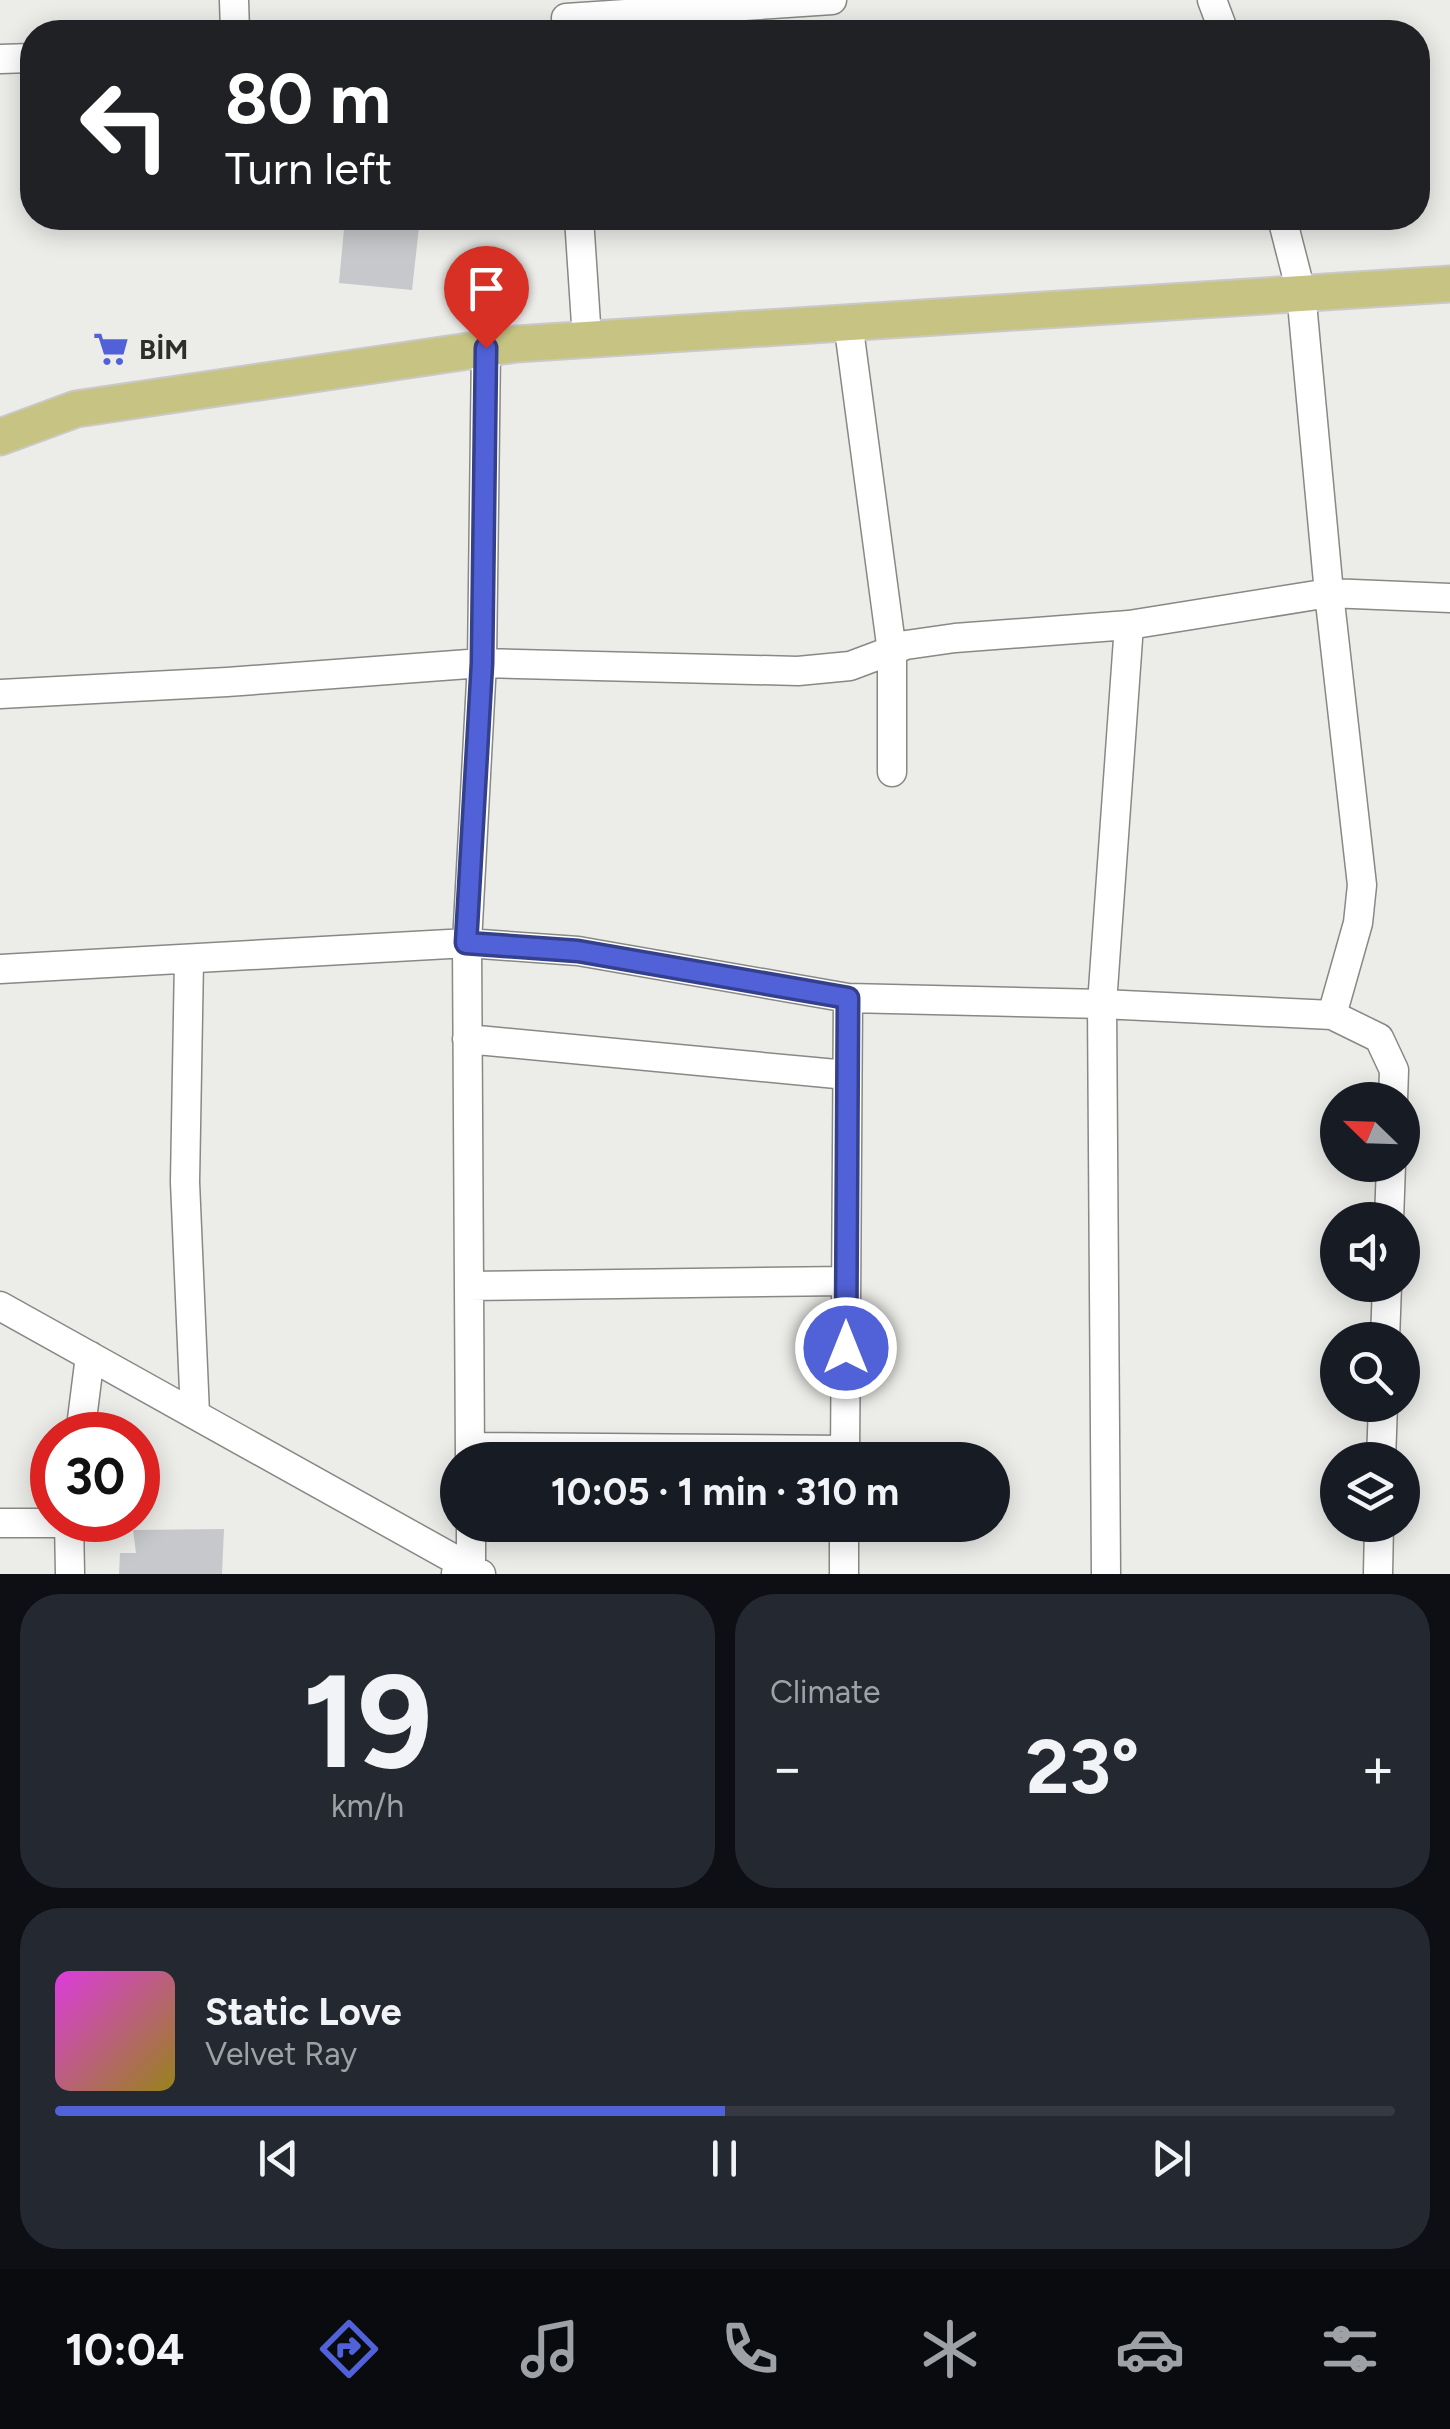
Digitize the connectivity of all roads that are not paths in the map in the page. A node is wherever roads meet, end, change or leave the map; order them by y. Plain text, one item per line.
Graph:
1 (832, 0) edge
2 (565, 17) edge
3 (580, 230) edge
4 (1285, 230) edge
5 (1450, 284) edge
6 (1301, 292) junction
7 (848, 322) junction
8 (587, 339) junction
9 (486, 348) junction
10 (0, 437) edge
11 (1329, 594) junction
12 (1450, 598) edge
13 (1129, 625) junction
14 (892, 652) junction
15 (482, 663) junction
16 (0, 694) edge
17 (892, 772) dead end
18 (466, 943) junction
19 (188, 960) junction
20 (0, 969) edge
21 (848, 998) junction
22 (1102, 1004) junction
23 (1332, 1015) junction
24 (467, 1040) junction
25 (847, 1075) junction
26 (1394, 1082) edge
27 (846, 1281) junction
28 (469, 1286) junction
29 (0, 1306) edge
30 (90, 1356) junction
31 (83, 1412) edge
32 (195, 1414) junction
33 (470, 1442) edge
34 (845, 1442) edge
35 (0, 1523) edge
36 (30, 1523) edge
37 (69, 1542) edge
38 (469, 1542) edge
39 (844, 1542) edge
40 (1379, 1542) edge
41 (468, 1572) edge
42 (70, 1574) edge
43 (844, 1574) edge
44 (1106, 1574) edge
45 (1378, 1574) edge

1 - 2 street
3 - 8 street
4 - 6 street
5 - 6 main road
6 - 7 main road
6 - 11 street
7 - 8 main road
7 - 14 street
8 - 9 main road
9 - 10 main road
9 - 15 street
11 - 12 street
11 - 13 street
11 - 23 street
13 - 14 street
13 - 22 street
14 - 15 street
14 - 17 street
15 - 16 street
15 - 18 street
18 - 19 street
18 - 21 street
18 - 24 street
19 - 20 street
19 - 32 street
21 - 22 street
21 - 25 street
22 - 23 street
22 - 44 street
23 - 26 street
24 - 25 street
24 - 28 street
25 - 27 street
27 - 28 street
27 - 34 street
28 - 33 street
29 - 30 street
30 - 31 street
30 - 32 street
32 - 41 street
35 - 36 street
37 - 42 street
38 - 41 street
39 - 43 street
40 - 45 street

